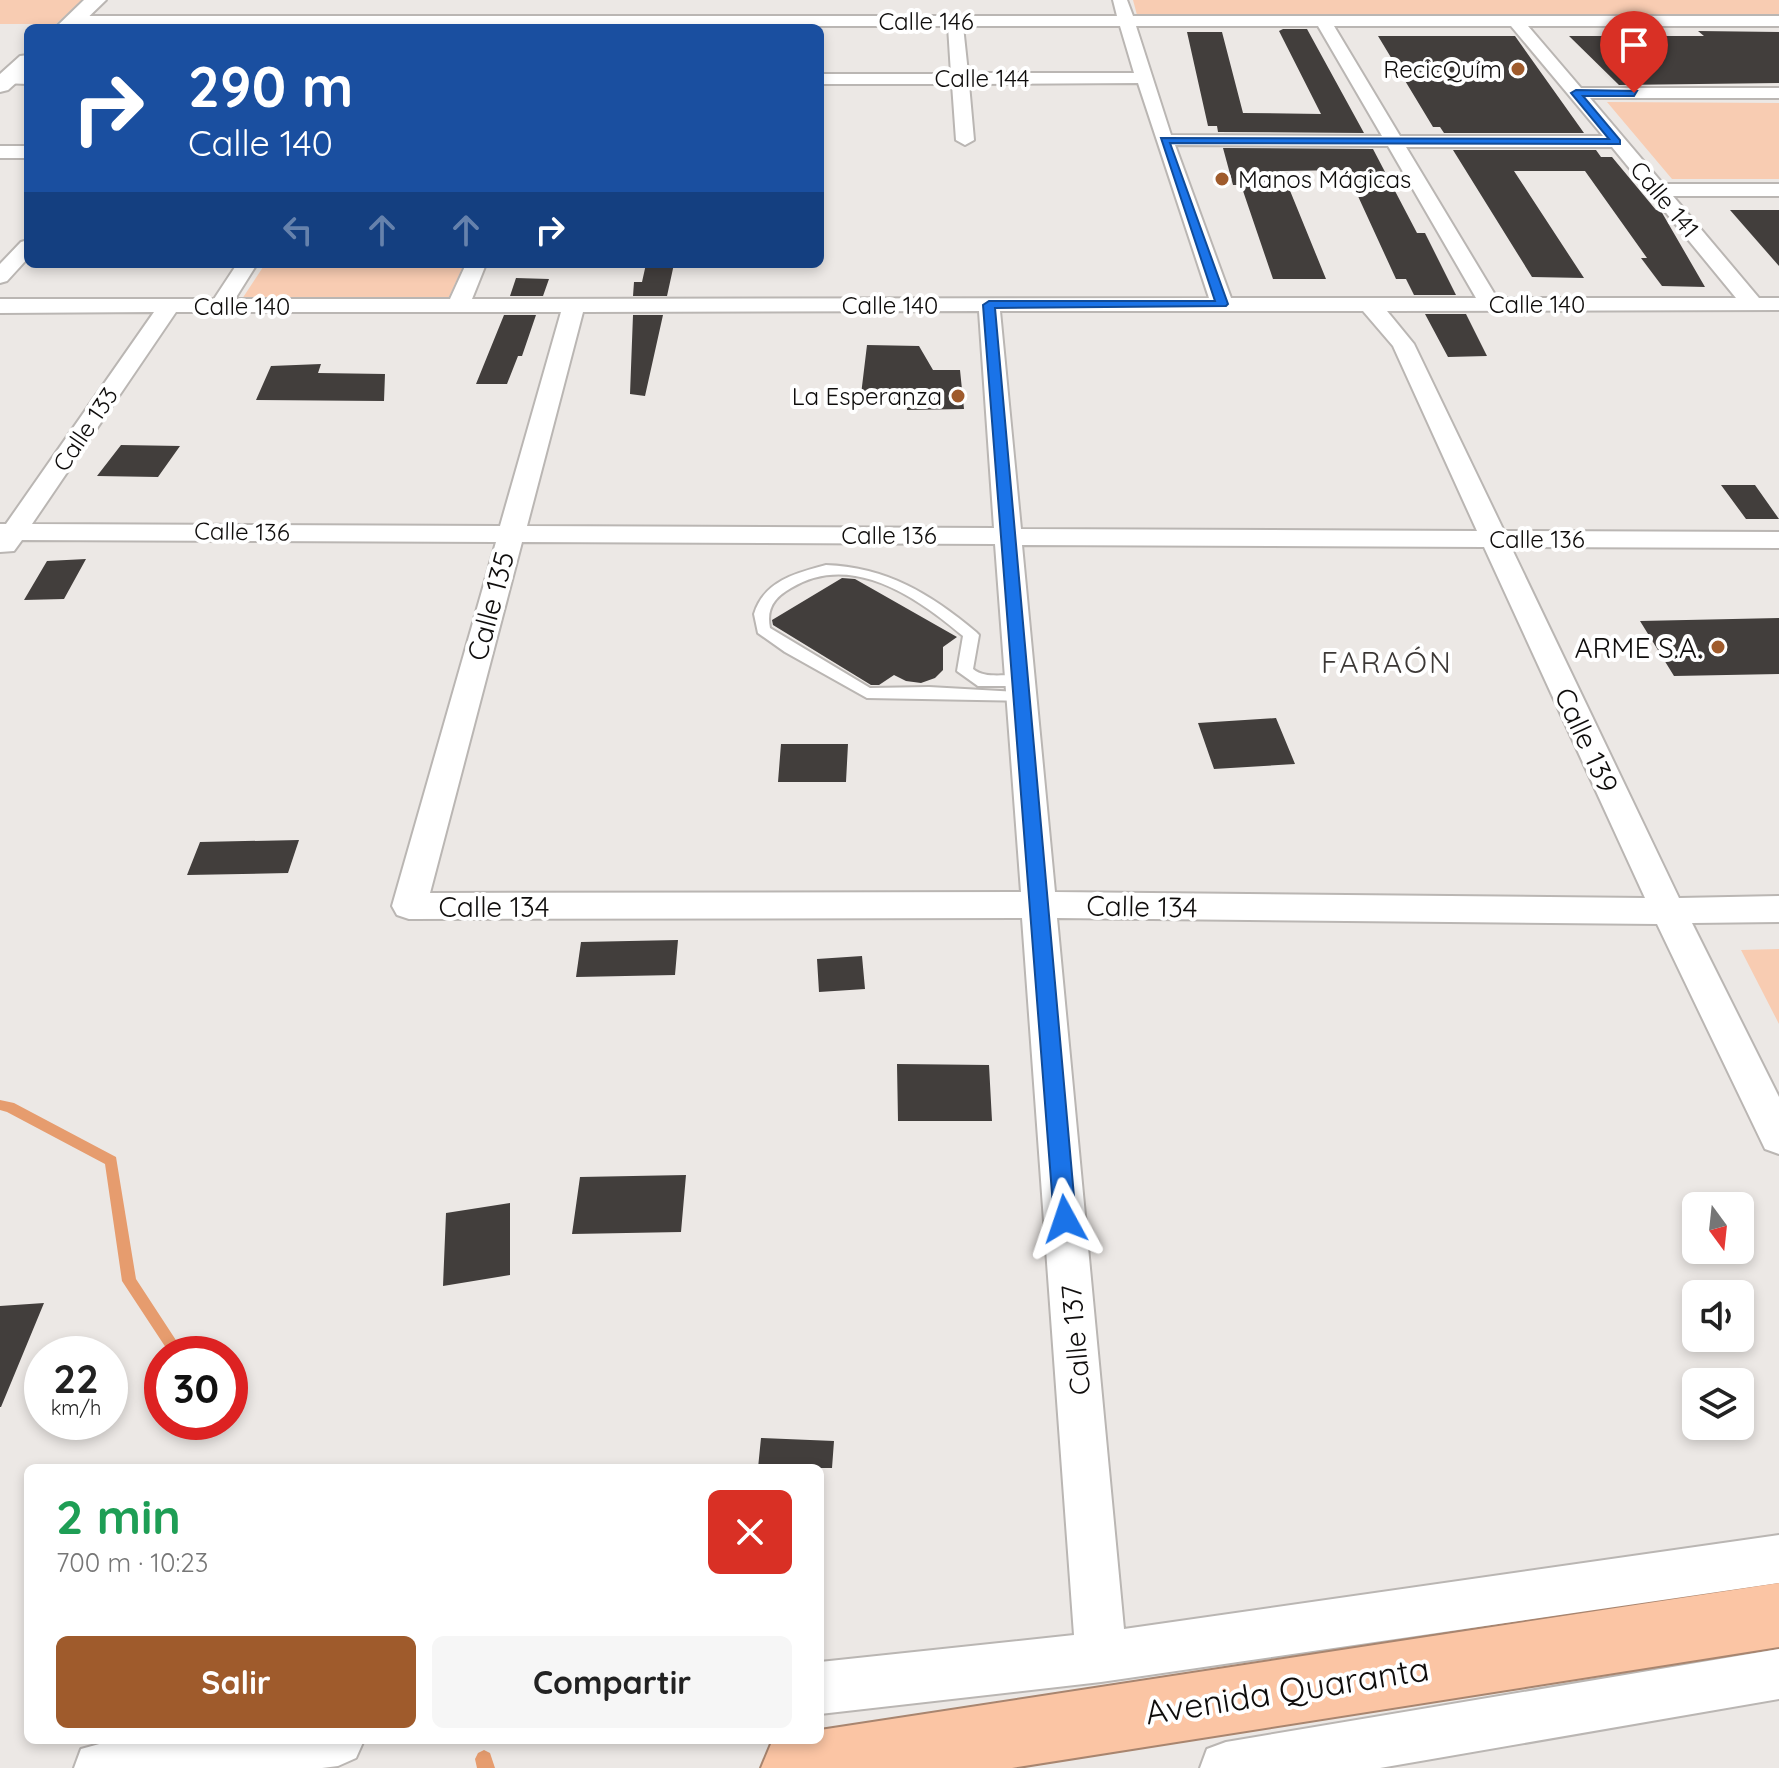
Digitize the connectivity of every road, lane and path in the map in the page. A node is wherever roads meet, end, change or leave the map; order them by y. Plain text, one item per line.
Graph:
1 (96, 0) edge
2 (1120, 0) edge
3 (1322, 19) junction
4 (1515, 20) junction
5 (955, 21) junction
6 (1126, 21) junction
7 (1779, 21) edge
8 (69, 24) edge
9 (770, 24) edge
10 (960, 78) junction
11 (1145, 78) junction
12 (824, 79) edge
13 (1576, 93) junction
14 (1779, 93) edge
15 (965, 140) dead end
16 (1164, 140) junction
17 (1393, 140) junction
18 (1617, 142) junction
19 (0, 152) edge
20 (24, 152) edge
21 (1657, 190) junction
22 (1779, 190) edge
23 (24, 250) edge
24 (244, 268) edge
25 (474, 268) edge
26 (0, 277) edge
27 (1222, 304) junction
28 (1369, 304) junction
29 (1490, 304) junction
30 (989, 305) junction
31 (0, 306) edge
32 (169, 306) junction
33 (220, 306) junction
34 (458, 306) junction
35 (574, 306) junction
36 (1771, 306) edge
37 (510, 534) junction
38 (1007, 535) junction
39 (5, 538) edge
40 (1492, 539) junction
41 (1779, 540) edge
42 (1020, 689) junction
43 (1038, 905) junction
44 (409, 906) joint
45 (1779, 909) edge
46 (1668, 911) junction
47 (1779, 1137) edge
48 (1779, 1559) edge
49 (1779, 1615) edge
50 (1385, 1646) junction
51 (1101, 1657) junction
52 (1779, 1674) edge
53 (824, 1688) edge
54 (1415, 1735) junction
55 (304, 1744) edge
56 (100, 1768) edge
57 (795, 1768) edge
58 (1226, 1768) edge

1 - 8 main road
2 - 6 street
3 - 4 street, Calle 146
3 - 6 street, Calle 146
3 - 17 street
4 - 7 street, Calle 146
4 - 13 street, Calle 141
5 - 6 street, Calle 146
5 - 9 street, Calle 146
5 - 10 street
6 - 11 street
10 - 11 street, Calle 144
10 - 12 street, Calle 144
10 - 15 street
11 - 16 street
13 - 14 street
13 - 18 street, Calle 141
16 - 17 street
16 - 27 street
17 - 18 street
17 - 29 street
18 - 21 street, Calle 141
19 - 20 street
21 - 22 street
21 - 36 street, Calle 141
23 - 26 street
24 - 33 street
25 - 34 street
27 - 28 street, Calle 140
27 - 30 street, Calle 140
28 - 29 street, Calle 140
28 - 40 street, Calle 139
29 - 36 street, Calle 140
30 - 35 street, Calle 140
30 - 38 street, Calle 137
31 - 32 street, Calle 140
32 - 33 street, Calle 140
32 - 39 street, Calle 133
33 - 34 street, Calle 140
34 - 35 street, Calle 140
35 - 37 street, Calle 135
37 - 38 street, Calle 136
37 - 39 street, Calle 136
37 - 44 street, Calle 135
38 - 40 street, Calle 136
38 - 42 street, Calle 137
40 - 41 street, Calle 136
40 - 46 street, Calle 139
42 - 42 lane
42 - 43 street, Calle 137
43 - 44 street, Calle 134
43 - 46 street, Calle 134
43 - 51 street, Calle 137
45 - 46 street, Calle 134
46 - 47 street, Calle 139
48 - 50 street
49 - 50 highway, Avenida Quaranta
50 - 51 street
50 - 54 street
50 - 57 highway, Avenida Quaranta
51 - 53 street
52 - 54 street
54 - 58 street
55 - 56 street

